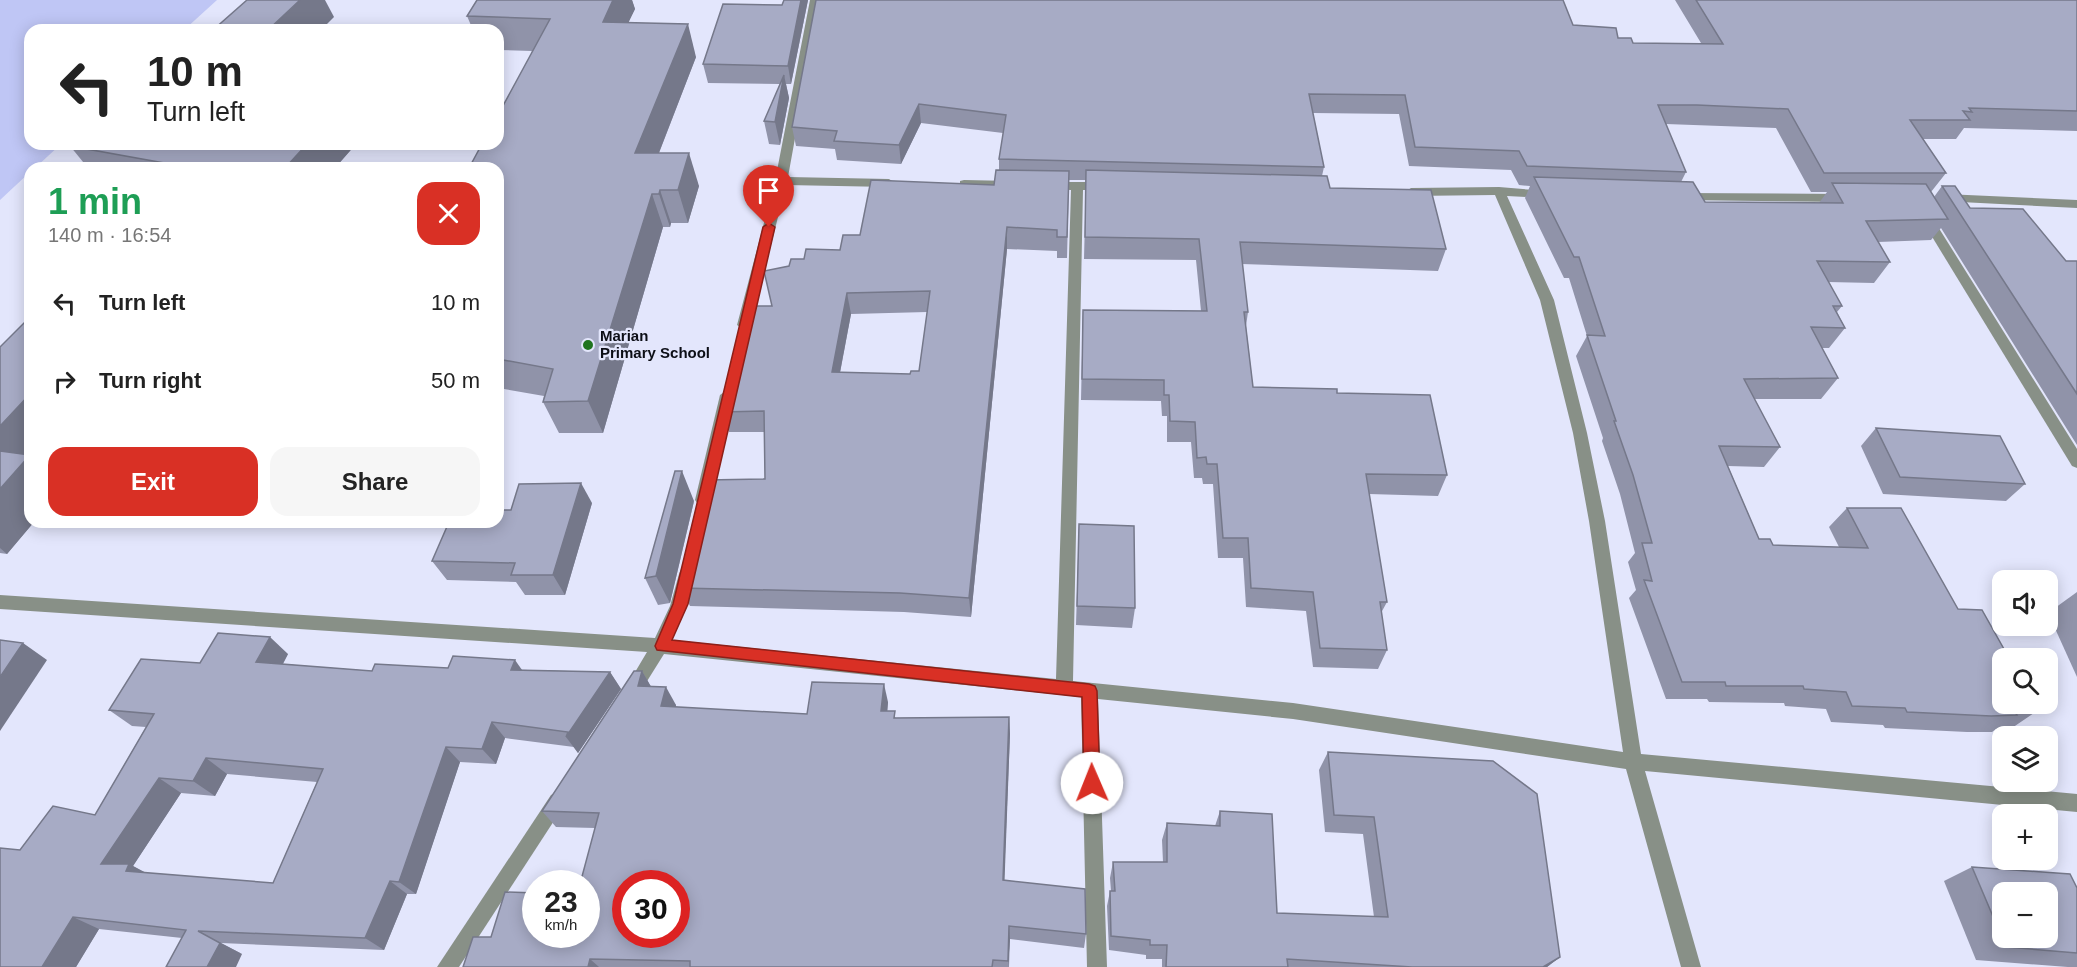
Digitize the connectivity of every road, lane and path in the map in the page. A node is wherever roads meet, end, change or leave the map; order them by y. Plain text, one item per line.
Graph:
1 (815, 0) edge
2 (781, 181) junction
3 (899, 183) edge
4 (946, 184) edge
5 (1077, 186) junction
6 (1122, 187) edge
7 (1499, 191) junction
8 (1395, 192) edge
9 (1562, 195) edge
10 (1666, 197) edge
11 (1862, 198) edge
12 (1936, 198) edge
13 (2077, 204) edge
14 (1920, 208) edge
15 (740, 342) edge
16 (732, 376) edge
17 (2077, 462) edge
18 (700, 513) edge
19 (690, 559) edge
20 (0, 602) edge
21 (662, 646) junction
22 (1064, 688) junction
23 (1089, 691) junction
24 (623, 704) edge
25 (1633, 762) junction
26 (564, 790) edge
27 (2077, 803) edge
28 (447, 967) edge
29 (1097, 967) edge
30 (1691, 967) edge

1 - 2 street
2 - 3 street
2 - 15 street
4 - 5 street
5 - 6 street
5 - 22 street
7 - 8 street
7 - 9 street
7 - 25 street
10 - 11 street
12 - 13 street
14 - 17 street
16 - 18 street
19 - 21 street
20 - 21 street
21 - 22 street
21 - 24 street
22 - 23 street
23 - 25 street
23 - 29 street
25 - 27 street
25 - 30 street
26 - 28 street

